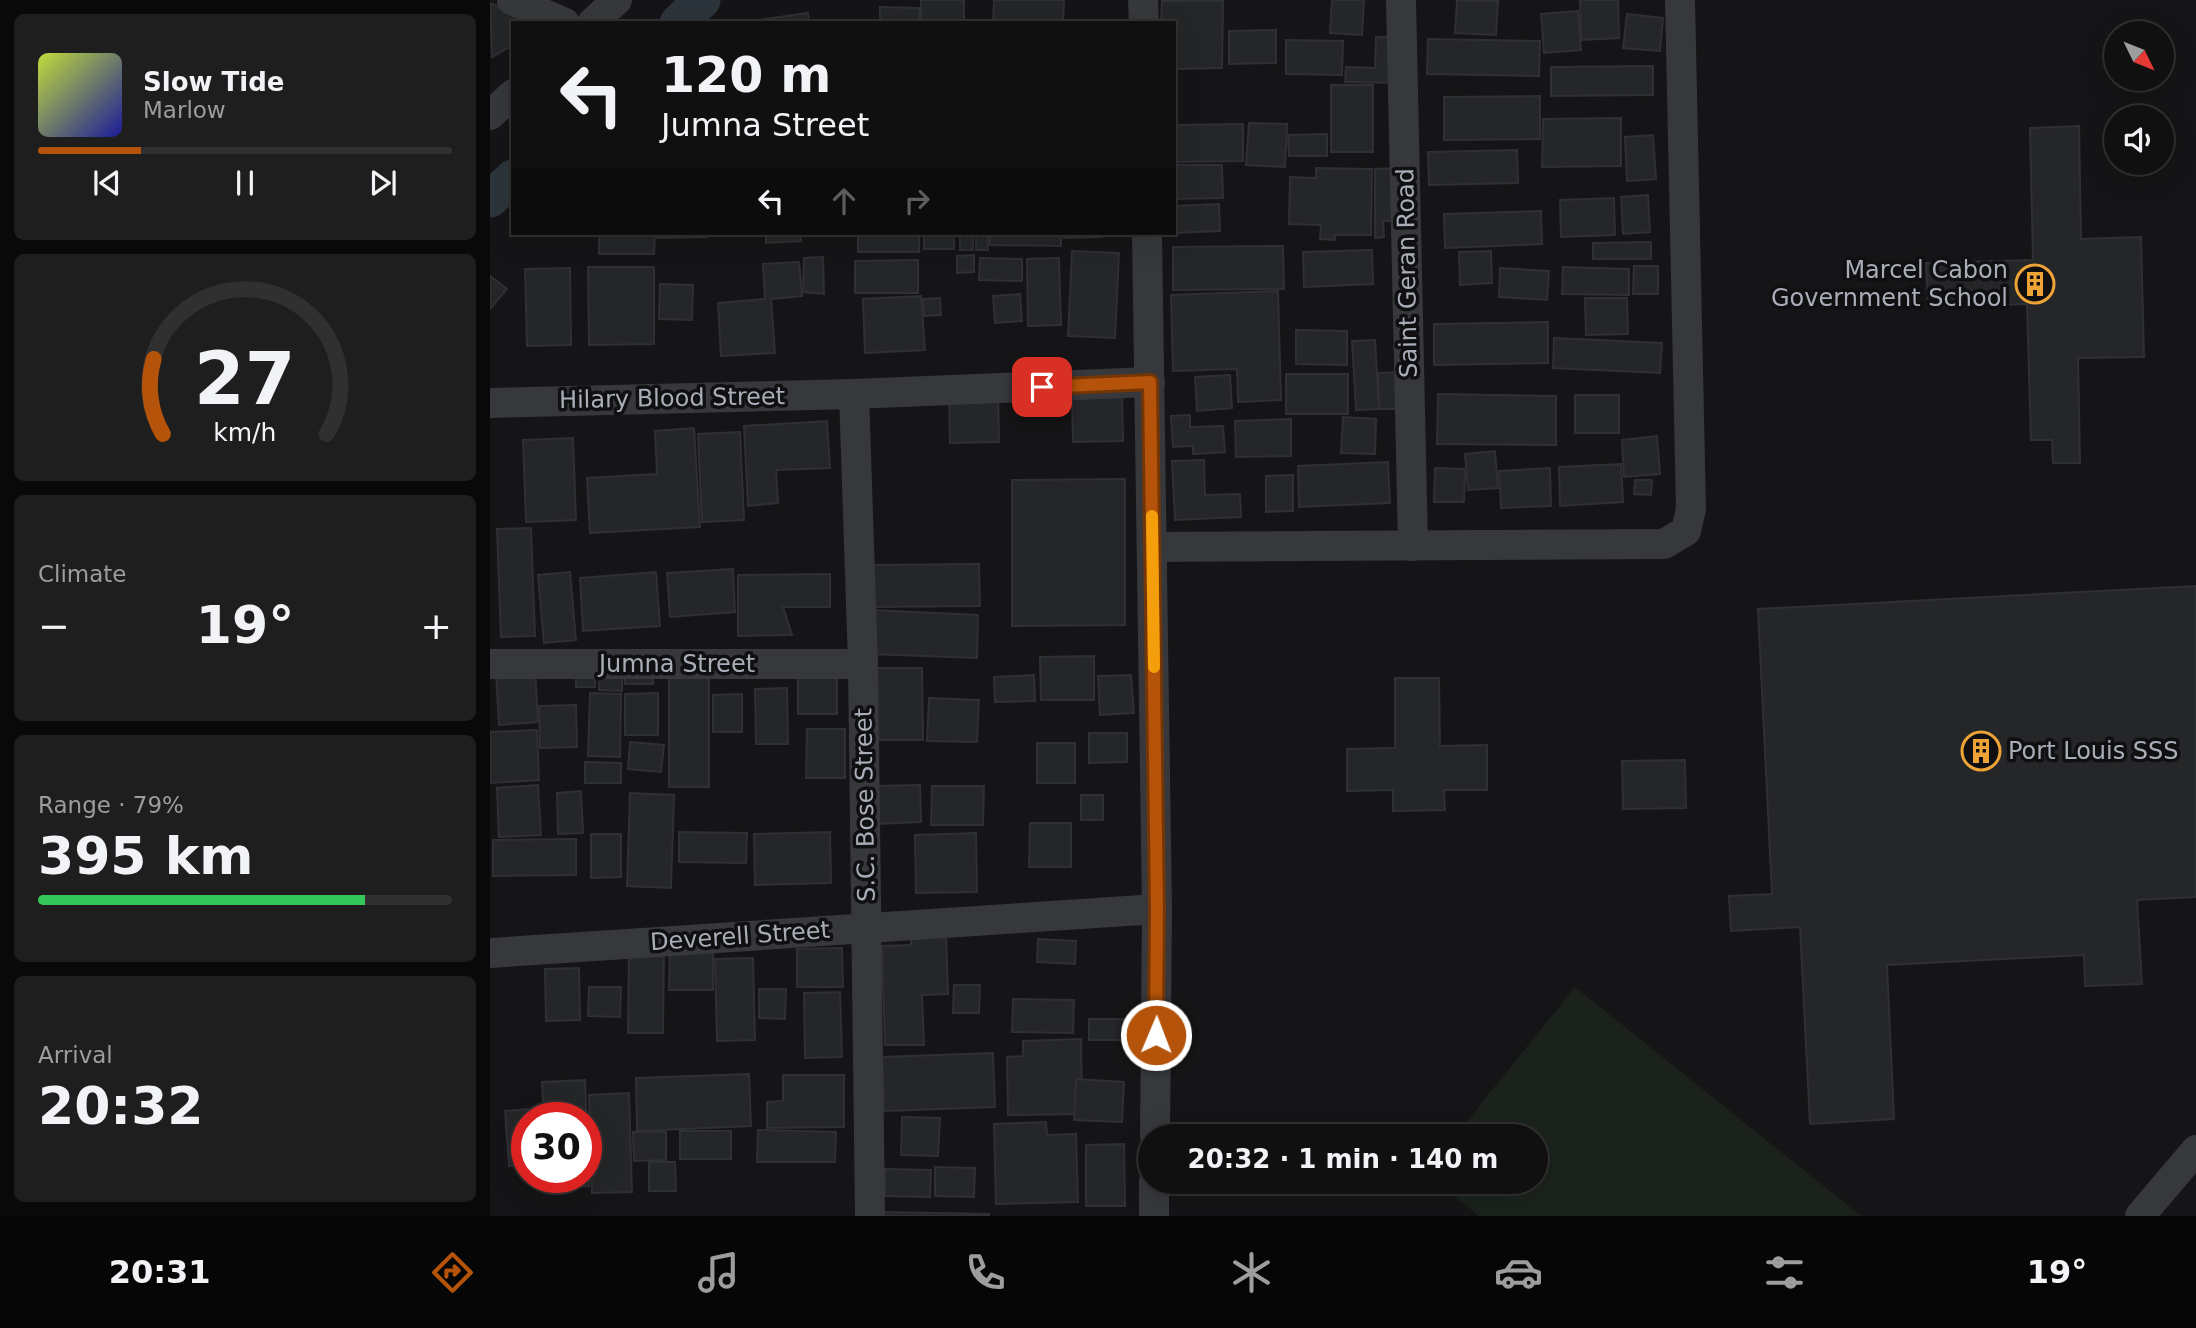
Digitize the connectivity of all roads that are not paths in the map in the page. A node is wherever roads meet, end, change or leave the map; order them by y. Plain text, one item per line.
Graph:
1 (512, 0) edge
2 (617, 0) edge
3 (1143, 0) edge
4 (1401, 0) edge
5 (1680, 0) edge
6 (560, 21) edge
7 (594, 21) edge
8 (1144, 21) edge
9 (511, 96) edge
10 (490, 115) edge
11 (1147, 235) edge
12 (1150, 382) junction
13 (855, 394) junction
14 (490, 403) edge
15 (1413, 546) junction
16 (1152, 547) junction
17 (490, 664) edge
18 (863, 664) junction
19 (1157, 909) junction
20 (867, 928) junction
21 (490, 953) edge
22 (1155, 1124) edge
23 (2196, 1150) edge
24 (1154, 1194) edge
25 (870, 1216) edge
26 (1154, 1216) edge
27 (2140, 1216) edge

1 - 6 street
2 - 7 street
3 - 8 street
4 - 15 street, Saint Geran Road
5 - 15 street
9 - 10 street
11 - 12 street
12 - 13 street
12 - 16 street
13 - 14 street, Hilary Blood Street
13 - 18 street, S.C. Bose Street
15 - 16 street
16 - 19 street
17 - 18 street, Jumna Street
18 - 20 street, S.C. Bose Street
19 - 20 street, Deverell Street
19 - 22 street
20 - 21 street, Deverell Street
20 - 25 street, S.C. Bose Street
23 - 27 street
24 - 26 street

